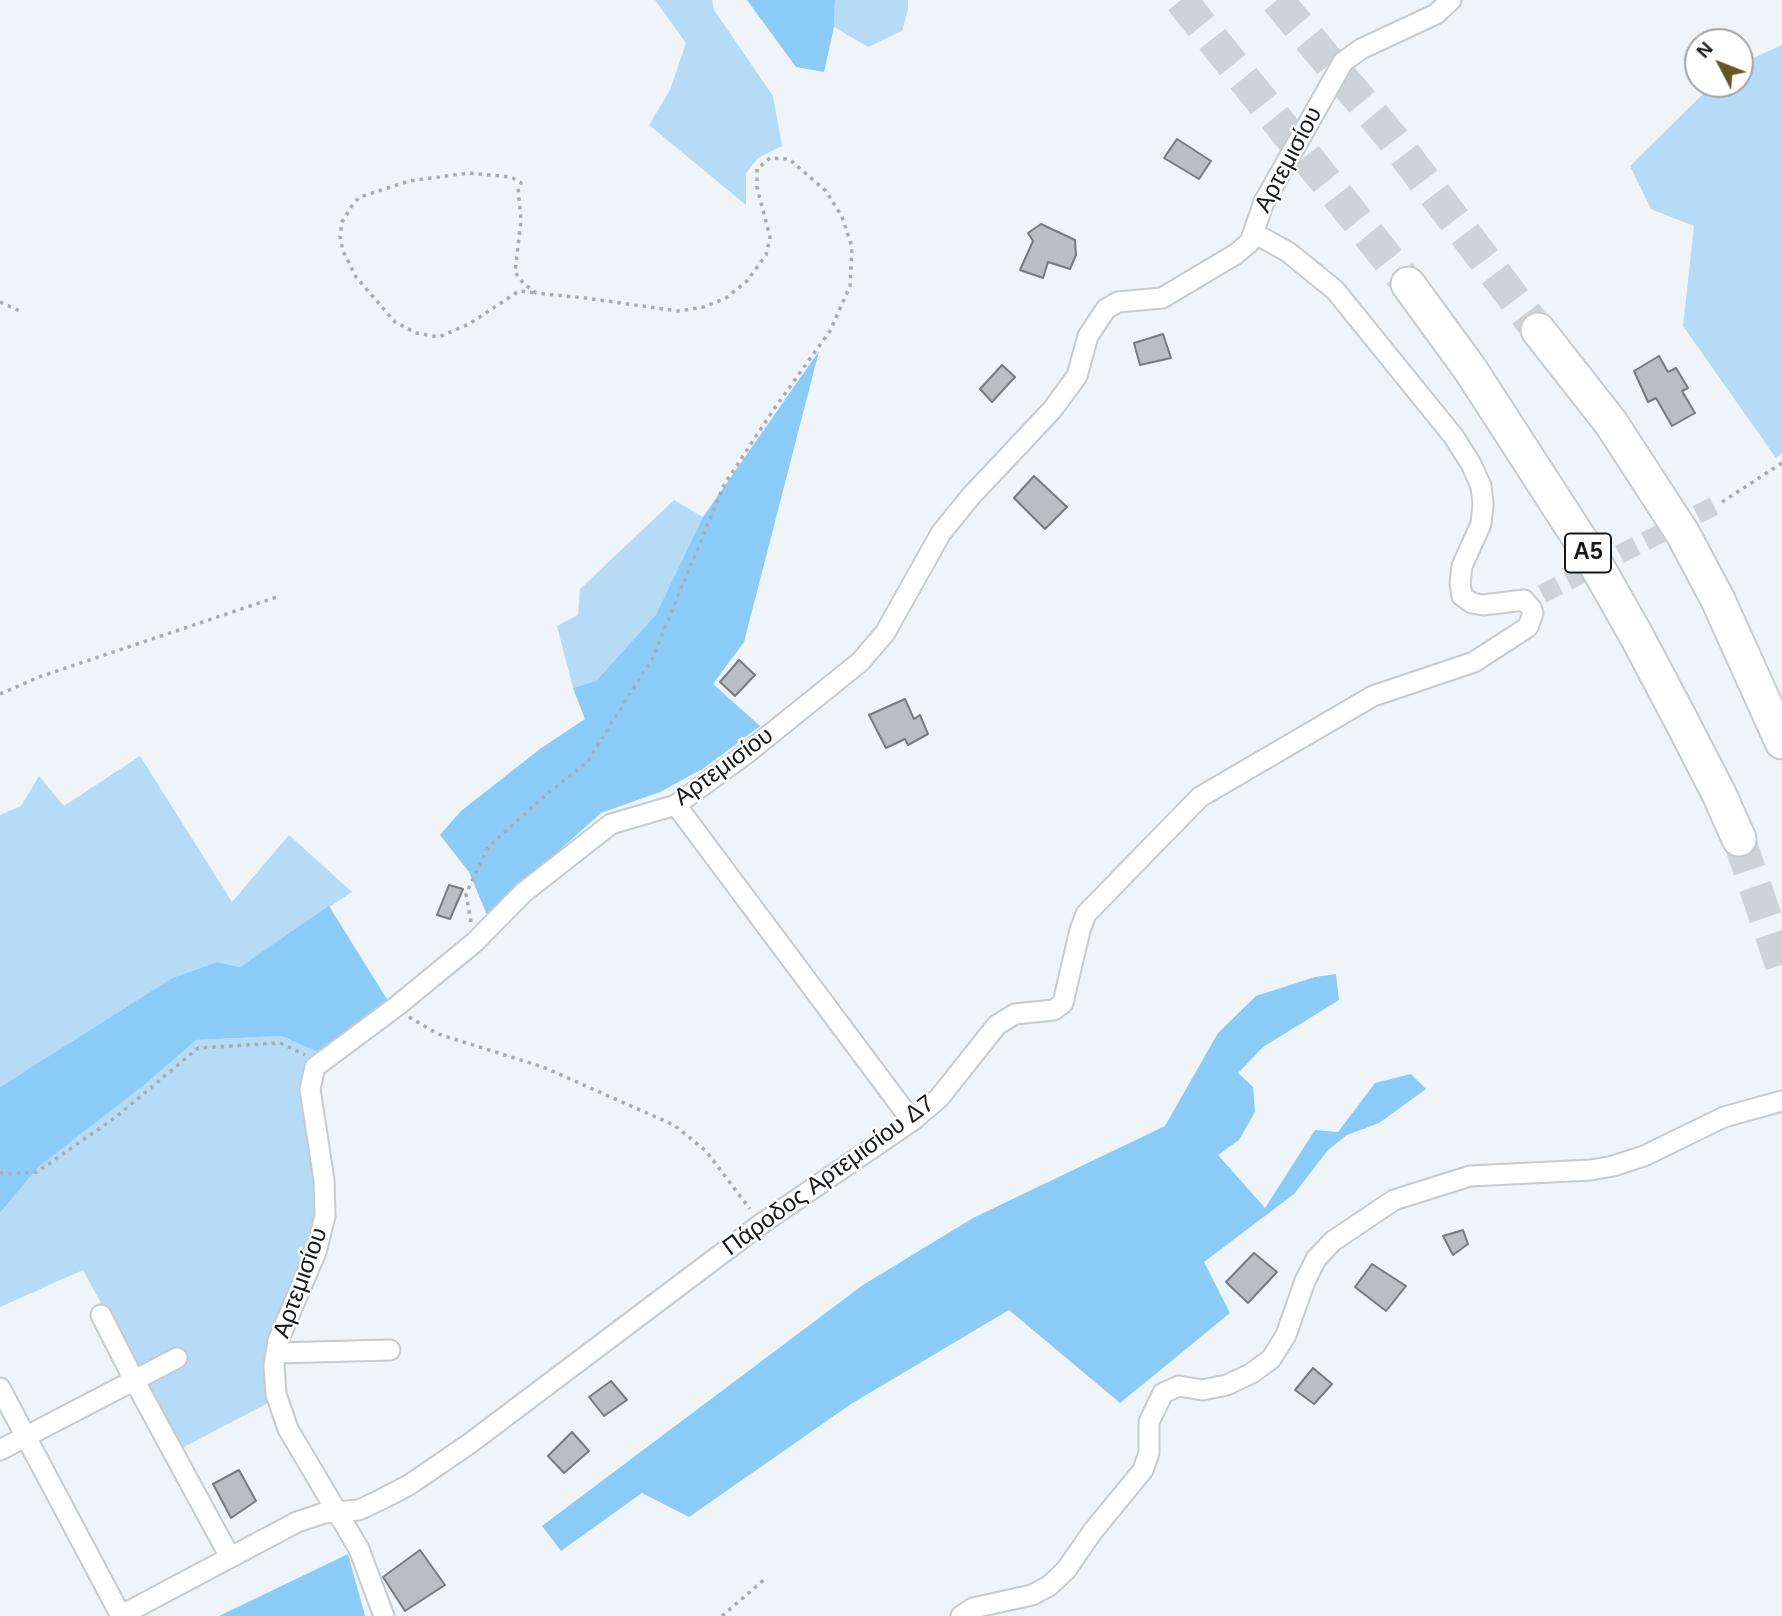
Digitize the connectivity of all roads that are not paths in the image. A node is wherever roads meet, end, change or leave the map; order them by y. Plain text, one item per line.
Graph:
1 (1451, 0) edge
2 (1254, 233) junction
3 (1408, 284) tunnel mouth
4 (1538, 330) tunnel mouth
5 (1782, 742) edge
6 (676, 805) junction
7 (1738, 839) tunnel mouth
8 (1782, 1101) edge
9 (912, 1121) junction
10 (101, 1315) dead end
11 (390, 1350) dead end
12 (276, 1353) junction
13 (177, 1358) dead end
14 (134, 1380) junction
15 (0, 1388) edge
16 (26, 1436) junction
17 (0, 1450) edge
18 (338, 1513) junction
19 (230, 1556) junction
20 (121, 1616) edge
21 (384, 1616) edge
22 (961, 1616) edge

1 - 2 street, Αρτεμισίου
2 - 6 street, Αρτεμισίου
2 - 9 street, Πάροδος Αρτεμισίου Δ7
3 - 7 highway, Α5
4 - 5 highway
6 - 9 street
6 - 12 street, Αρτεμισίου
8 - 22 street
9 - 18 street, Πάροδος Αρτεμισίου Δ7
10 - 14 street
11 - 12 street
12 - 18 street, Αρτεμισίου
13 - 14 street
14 - 16 street
14 - 19 street
15 - 16 street
16 - 17 street
16 - 20 street
18 - 19 street, Πάροδος Αρτεμισίου Δ7
18 - 21 street, Αρτεμισίου
19 - 20 street, Πάροδος Αρτεμισίου Δ7

